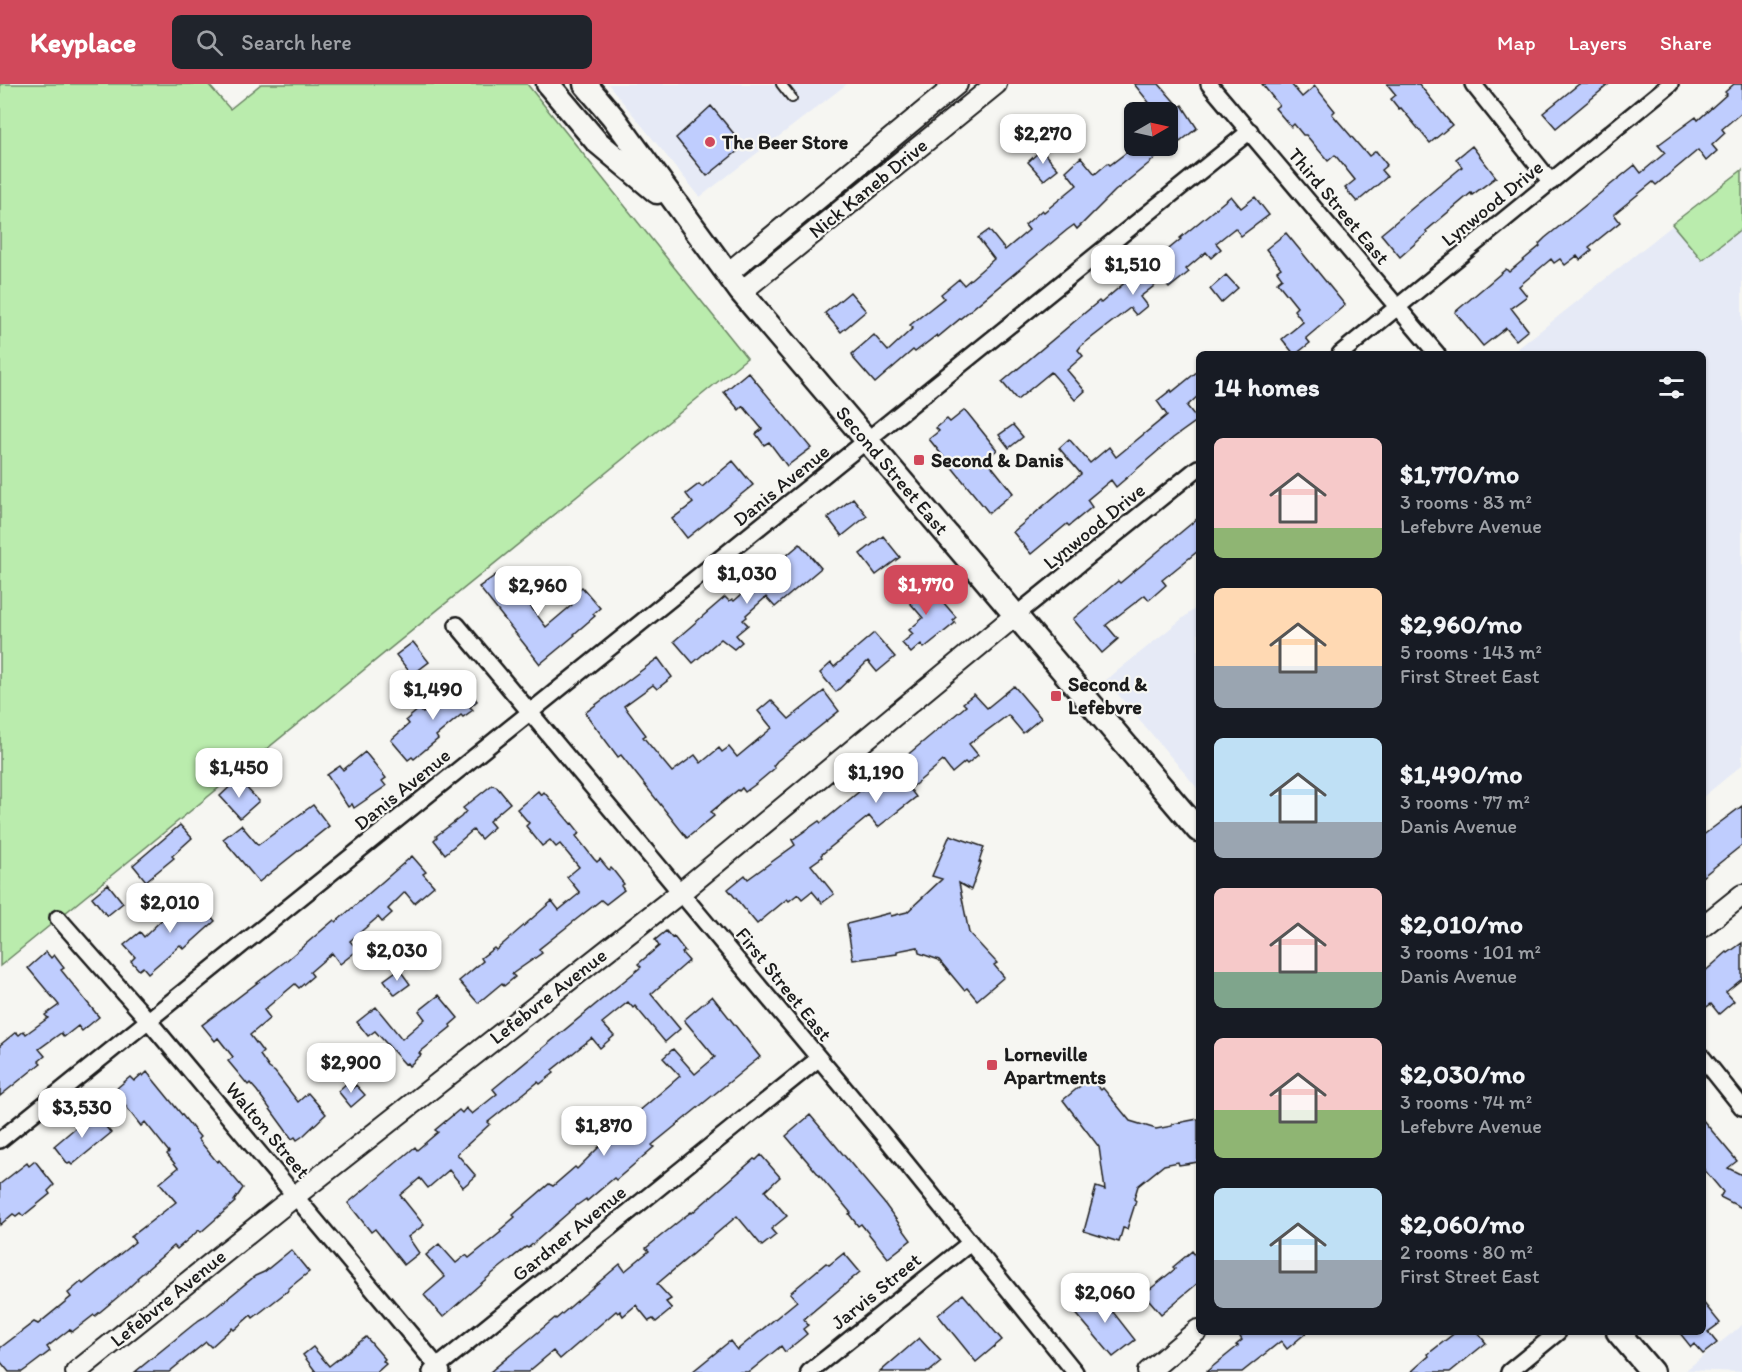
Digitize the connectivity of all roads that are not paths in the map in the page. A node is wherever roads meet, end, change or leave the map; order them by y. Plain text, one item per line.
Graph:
1 (548, 84) edge
2 (585, 84) edge
3 (781, 84) edge
4 (957, 84) edge
5 (996, 84) edge
6 (1209, 84) edge
7 (1473, 84) edge
8 (1670, 84) edge
9 (792, 98) dead end
10 (1250, 131) junction
11 (1551, 182) junction
12 (685, 217) junction
13 (727, 274) junction
14 (741, 292) junction
15 (1397, 308) junction
16 (1344, 351) edge
17 (1434, 351) edge
18 (867, 442) junction
19 (1196, 470) edge
20 (1016, 615) junction
21 (457, 625) dead end
22 (531, 713) junction
23 (1196, 828) edge
24 (681, 892) junction
25 (1742, 895) edge
26 (58, 918) dead end
27 (1706, 924) edge
28 (148, 1020) junction
29 (818, 1059) junction
30 (1706, 1062) edge
31 (1742, 1107) edge
32 (0, 1140) edge
33 (295, 1196) junction
34 (970, 1244) junction
35 (1196, 1332) edge
36 (1554, 1335) edge
37 (1621, 1335) edge
38 (437, 1370) edge
39 (76, 1372) edge
40 (809, 1372) edge
41 (1075, 1372) edge
42 (1148, 1372) edge
43 (1509, 1372) edge
44 (1652, 1372) edge

1 - 12 main road, Second Street East
2 - 12 main road, Second Street East
3 - 9 lane
4 - 13 street, Nick Kaneb Drive
5 - 14 street, Nick Kaneb Drive
6 - 10 street, Third Street East
7 - 11 street
8 - 11 street, Lynwood Drive
10 - 15 street, Third Street East
10 - 18 street, Danis Avenue
11 - 15 street, Lynwood Drive
12 - 13 main road, Second Street East
13 - 14 main road, Second Street East
14 - 18 main road, Second Street East
15 - 16 street, Lynwood Drive
15 - 17 street, Third Street East
18 - 20 main road, Second Street East
18 - 22 street, Danis Avenue
19 - 20 street, Lynwood Drive
20 - 23 main road, Second Street East
20 - 24 street, Lefebvre Avenue
21 - 22 street, First Street East
22 - 24 street, First Street East
22 - 28 street, Danis Avenue
24 - 29 street, First Street East
24 - 33 street, Lefebvre Avenue
25 - 27 street
26 - 28 street, Walton Street
28 - 32 street, Danis Avenue
28 - 33 street, Walton Street
29 - 34 street, First Street East
29 - 38 street, Gardner Avenue
30 - 31 street
33 - 38 street, Walton Street
33 - 39 street, Lefebvre Avenue
34 - 40 street, Jarvis Street
34 - 41 street, First Street East
35 - 42 street
36 - 43 street
37 - 44 main road

